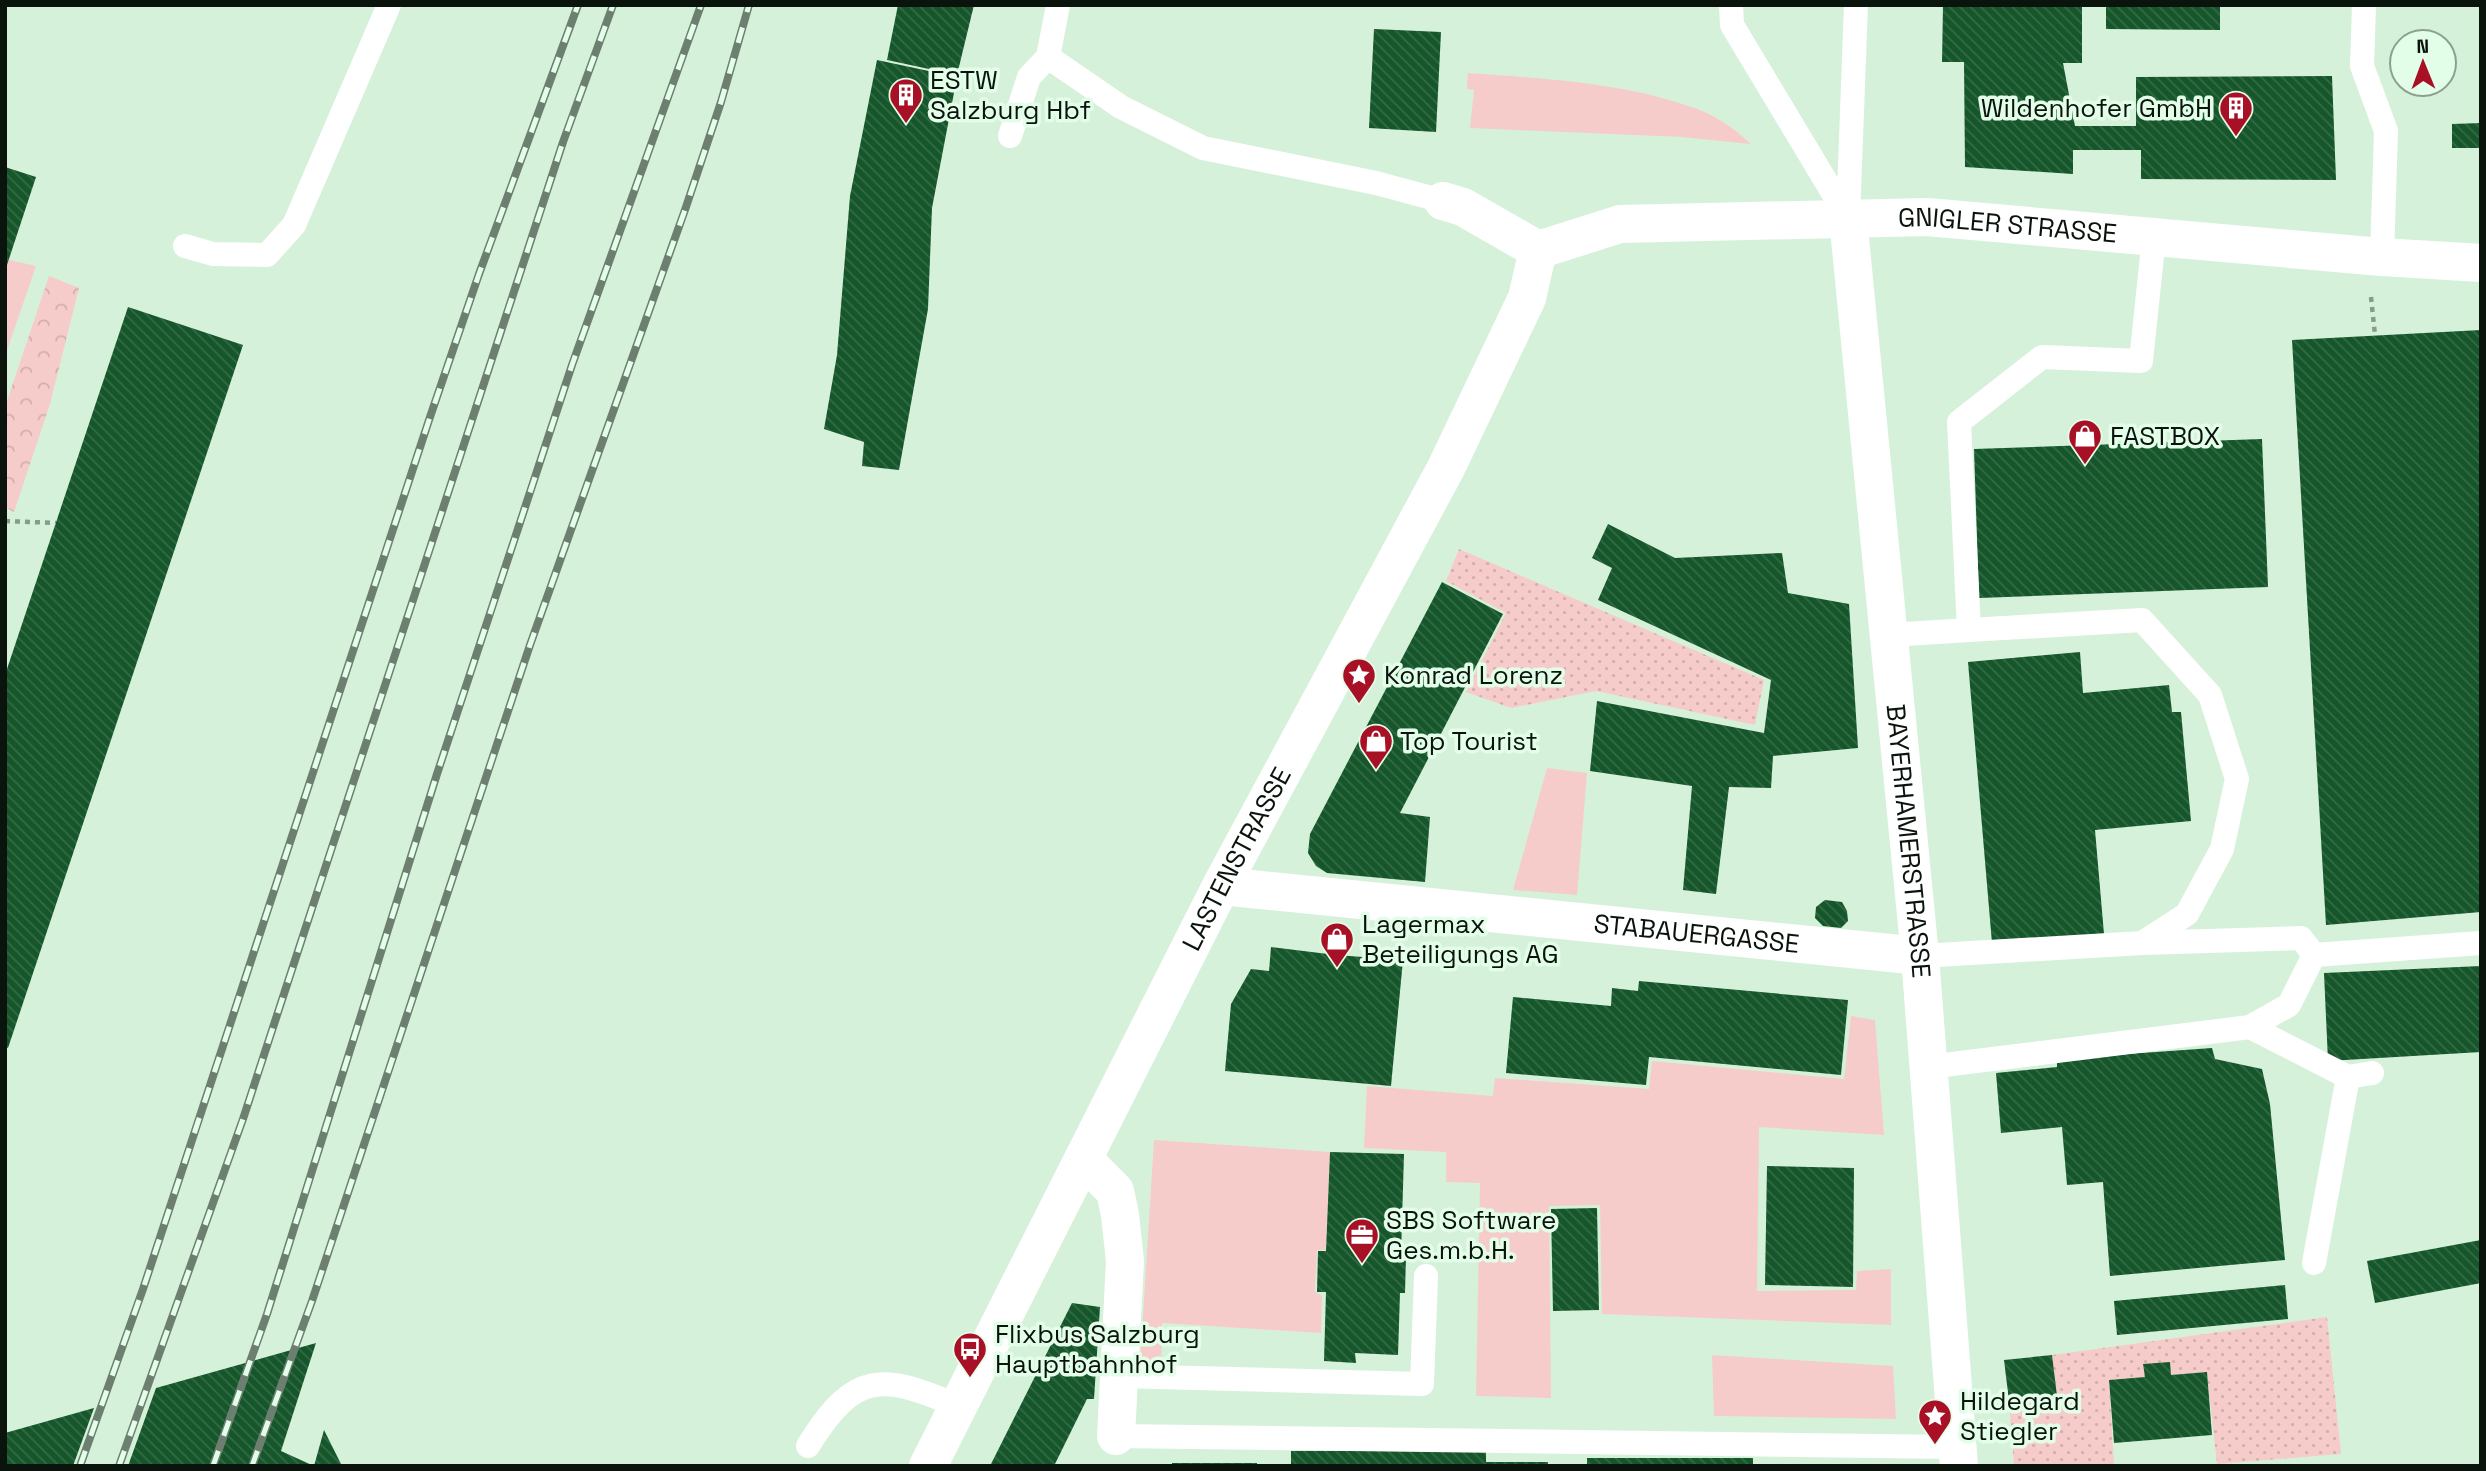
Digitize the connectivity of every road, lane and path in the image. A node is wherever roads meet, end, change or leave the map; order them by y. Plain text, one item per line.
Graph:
1 (389, 5) edge
2 (1058, 5) edge
3 (1731, 5) edge
4 (1856, 5) edge
5 (2364, 5) edge
6 (1048, 57) junction
7 (1010, 136) dead end
8 (1443, 201) joint
9 (1848, 218) junction
10 (2154, 237) junction
11 (185, 246) dead end
12 (1538, 250) junction
13 (2481, 263) edge
14 (2376, 273) junction
15 (2375, 335) dead end
16 (5, 521) edge
17 (56, 523) dead end
18 (1969, 630) junction
19 (1889, 635) junction
20 (1221, 886) junction
21 (2142, 943) junction
22 (2481, 943) edge
23 (2314, 955) junction
24 (1920, 956) junction
25 (2250, 1027) junction
26 (1928, 1067) junction
27 (1083, 1159) junction
28 (2314, 1263) dead end
29 (1426, 1276) dead end
30 (1119, 1376) junction
31 (958, 1406) junction
32 (1116, 1436) joint
33 (808, 1446) dead end
34 (1958, 1456) edge
35 (928, 1466) edge

1 - 11 lane
2 - 6 lane
3 - 9 lane
4 - 9 lane
5 - 14 lane
6 - 7 lane
6 - 8 lane
8 - 12 street
9 - 10 street, GNIGLER STRASSE
9 - 12 street, GNIGLER STRASSE
9 - 19 street, BAYERHAMERSTRASSE
10 - 14 street, GNIGLER STRASSE
10 - 18 lane
12 - 20 street, LASTENSTRASSE
13 - 14 street, GNIGLER STRASSE
14 - 15 path
16 - 17 path
18 - 19 lane
18 - 21 lane
19 - 24 street, BAYERHAMERSTRASSE
20 - 24 street, STABAUERGASSE
20 - 27 street, LASTENSTRASSE
21 - 23 lane
21 - 24 lane
22 - 23 lane
23 - 25 lane
24 - 26 street, BAYERHAMERSTRASSE
25 - 26 lane
25 - 28 lane
26 - 34 street, BAYERHAMERSTRASSE
27 - 30 street
27 - 31 street, LASTENSTRASSE
29 - 30 lane
30 - 32 street
31 - 33 lane
31 - 35 street, LASTENSTRASSE
32 - 34 lane

